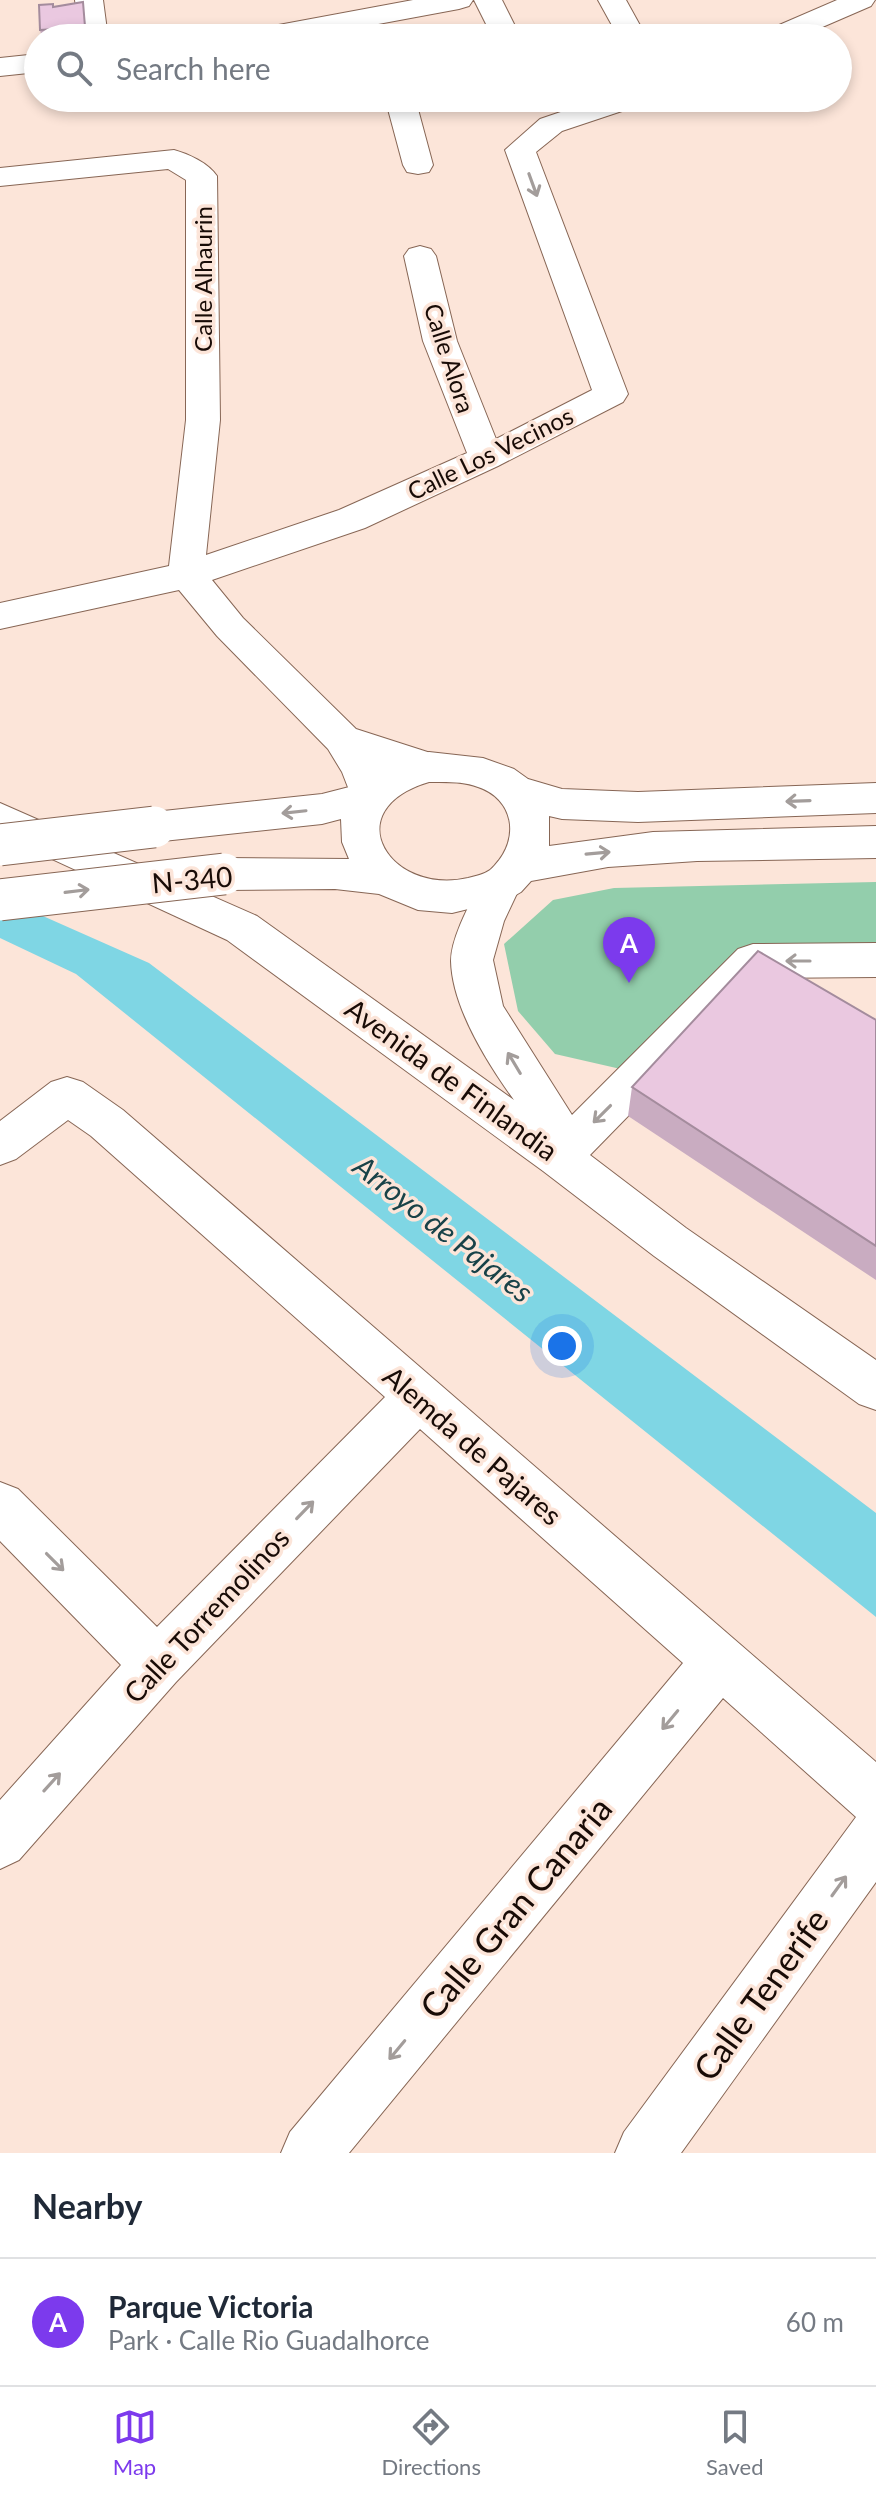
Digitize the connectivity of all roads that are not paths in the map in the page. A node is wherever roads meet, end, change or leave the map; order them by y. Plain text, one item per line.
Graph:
1 (89, 0) edge
2 (459, 0) edge
3 (488, 0) edge
4 (612, 0) edge
5 (860, 0) edge
6 (378, 18) edge
7 (92, 24) edge
8 (310, 24) edge
9 (500, 24) edge
10 (625, 24) edge
11 (805, 24) edge
12 (24, 64) edge
13 (0, 67) edge
14 (404, 112) edge
15 (543, 112) edge
16 (418, 165) dead end
17 (0, 177) edge
18 (420, 256) dead end
19 (486, 458) junction
20 (188, 558) junction
21 (0, 616) edge
22 (342, 739) junction
23 (429, 767) junction
24 (513, 790) junction
25 (370, 797) junction
26 (876, 798) edge
27 (0, 818) edge
28 (876, 842) edge
29 (0, 845) edge
30 (510, 877) junction
31 (385, 879) junction
32 (0, 900) edge
33 (876, 960) edge
34 (0, 1146) edge
35 (559, 1157) junction
36 (876, 1388) edge
37 (418, 1397) junction
38 (0, 1506) edge
39 (720, 1660) junction
40 (157, 1664) junction
41 (876, 1798) edge
42 (876, 1836) edge
43 (0, 1841) edge
44 (311, 2153) edge
45 (645, 2153) edge

1 - 7 street
2 - 6 street
3 - 9 street
4 - 10 street
5 - 11 street
6 - 8 street
12 - 13 street
14 - 16 street
15 -> 19 street, Calle Los Vecinos
17 - 20 street, Calle Alhaurin
18 - 19 street, Calle Alora
19 - 20 street, Calle Los Vecinos
20 - 21 street, Calle Los Vecinos
20 - 22 street
22 - 23 street
22 - 25 street
23 - 24 street, N-340
23 - 25 street, N-340
26 -> 24 street, N-340
24 - 30 street
25 -> 29 street, N-340, bridge
25 - 31 street
27 - 35 street, Avenida de Finlandia
30 -> 28 street, N-340
30 - 31 street, N-340
35 -> 30 street
32 -> 31 street, N-340, bridge
33 -> 35 street
34 - 37 street, Alemda de Pajares
35 - 36 street, Avenida de Finlandia
37 - 39 street, Alemda de Pajares
40 -> 37 street, Calle Torremolinos
38 -> 40 street
39 - 41 street, Alemda de Pajares
39 -> 44 street, Calle Gran Canaria
43 -> 40 street, Calle Torremolinos
45 -> 42 street, Calle Tenerife

